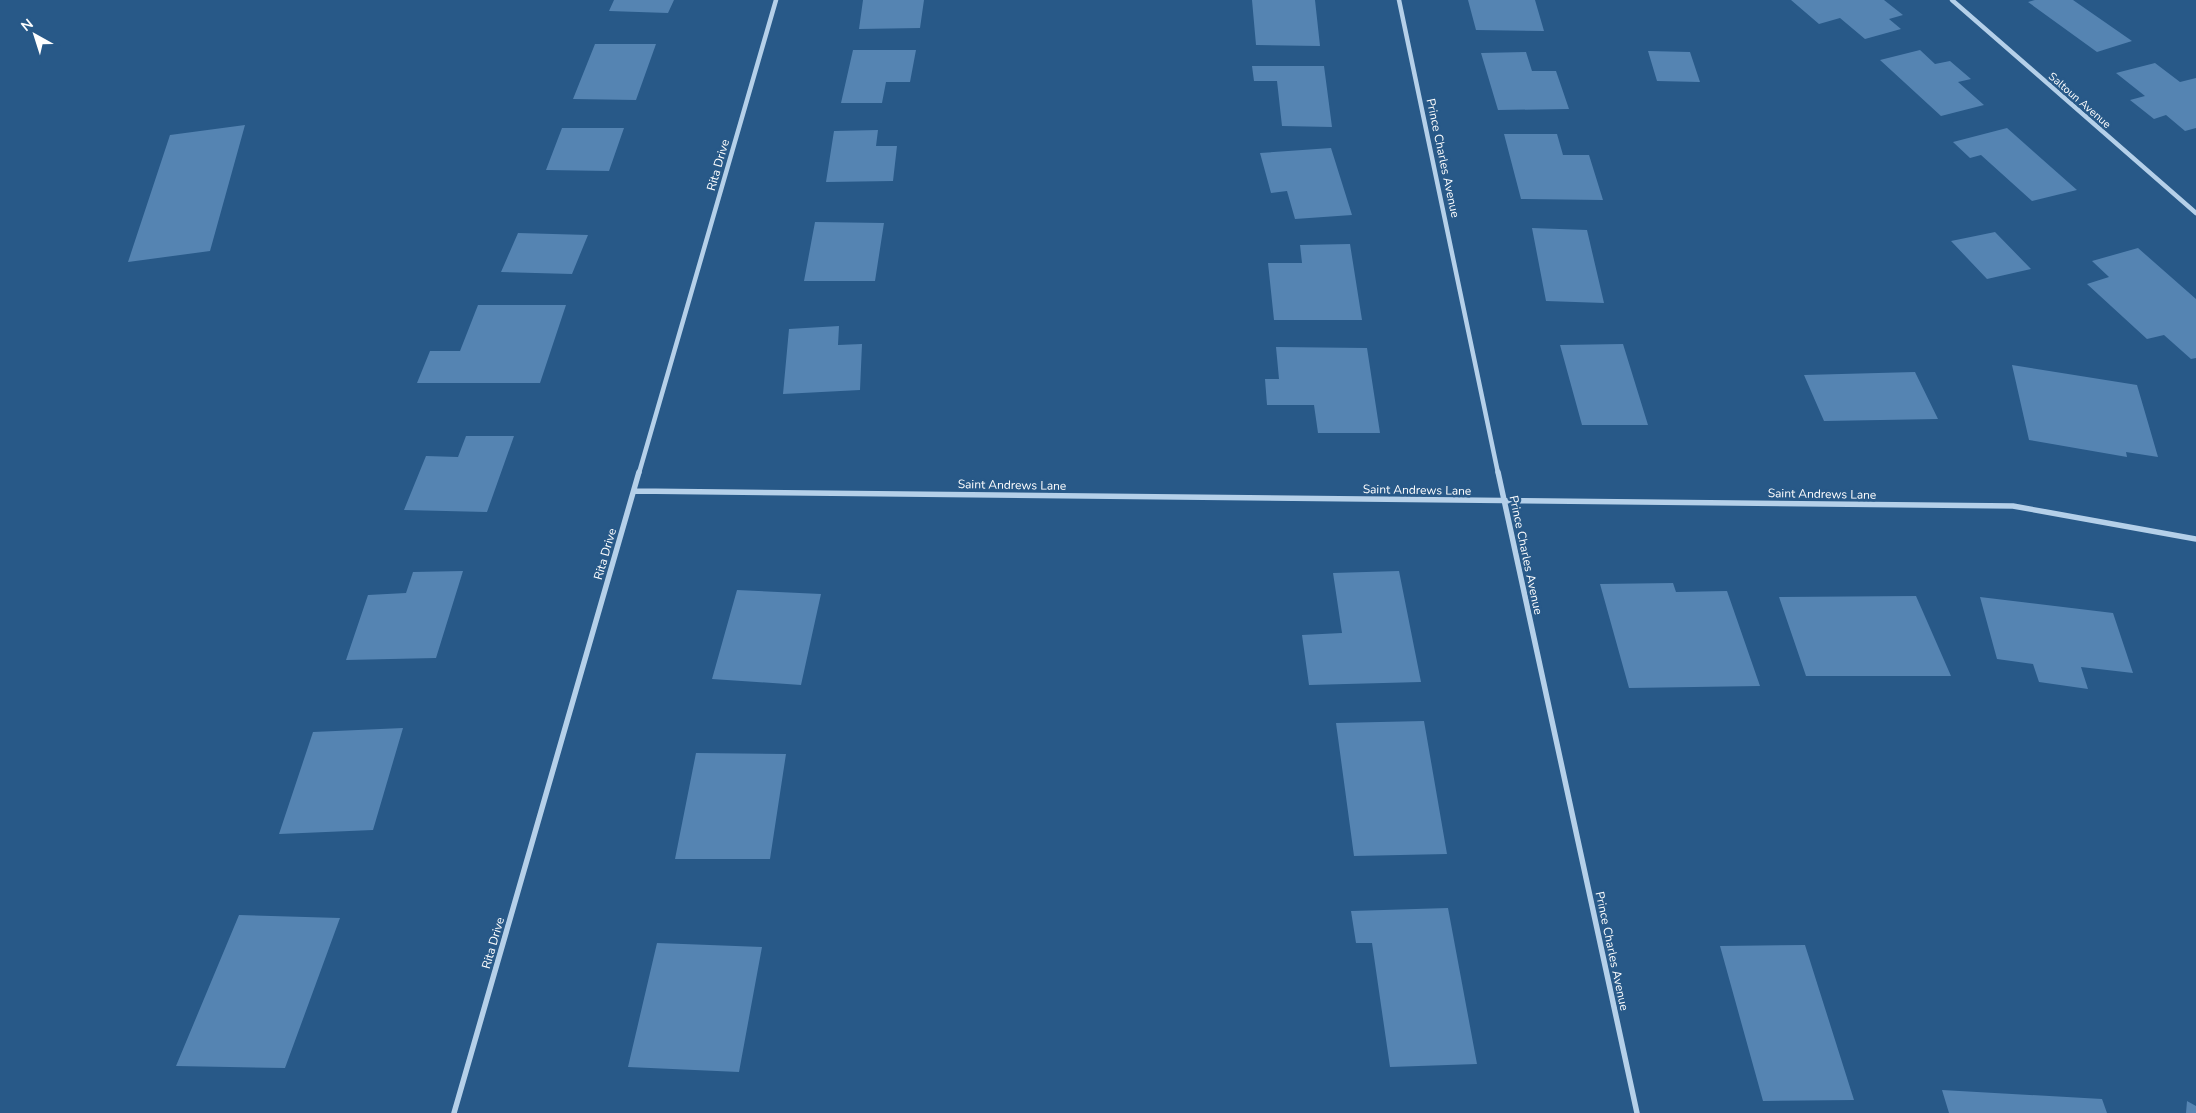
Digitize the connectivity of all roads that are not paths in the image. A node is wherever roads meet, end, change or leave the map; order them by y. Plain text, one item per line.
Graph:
1 (776, 0) edge
2 (1399, 0) edge
3 (1952, 0) edge
4 (2196, 213) edge
5 (634, 491) junction
6 (1504, 500) junction
7 (2196, 539) edge
8 (454, 1113) edge
9 (1637, 1113) edge

1 - 5 street, Rita Drive
2 - 6 street, Prince Charles Avenue
3 - 4 street, Saltoun Avenue
5 - 6 street, Saint Andrews Lane
5 - 8 street, Rita Drive
6 - 7 street, Saint Andrews Lane
6 - 9 street, Prince Charles Avenue

